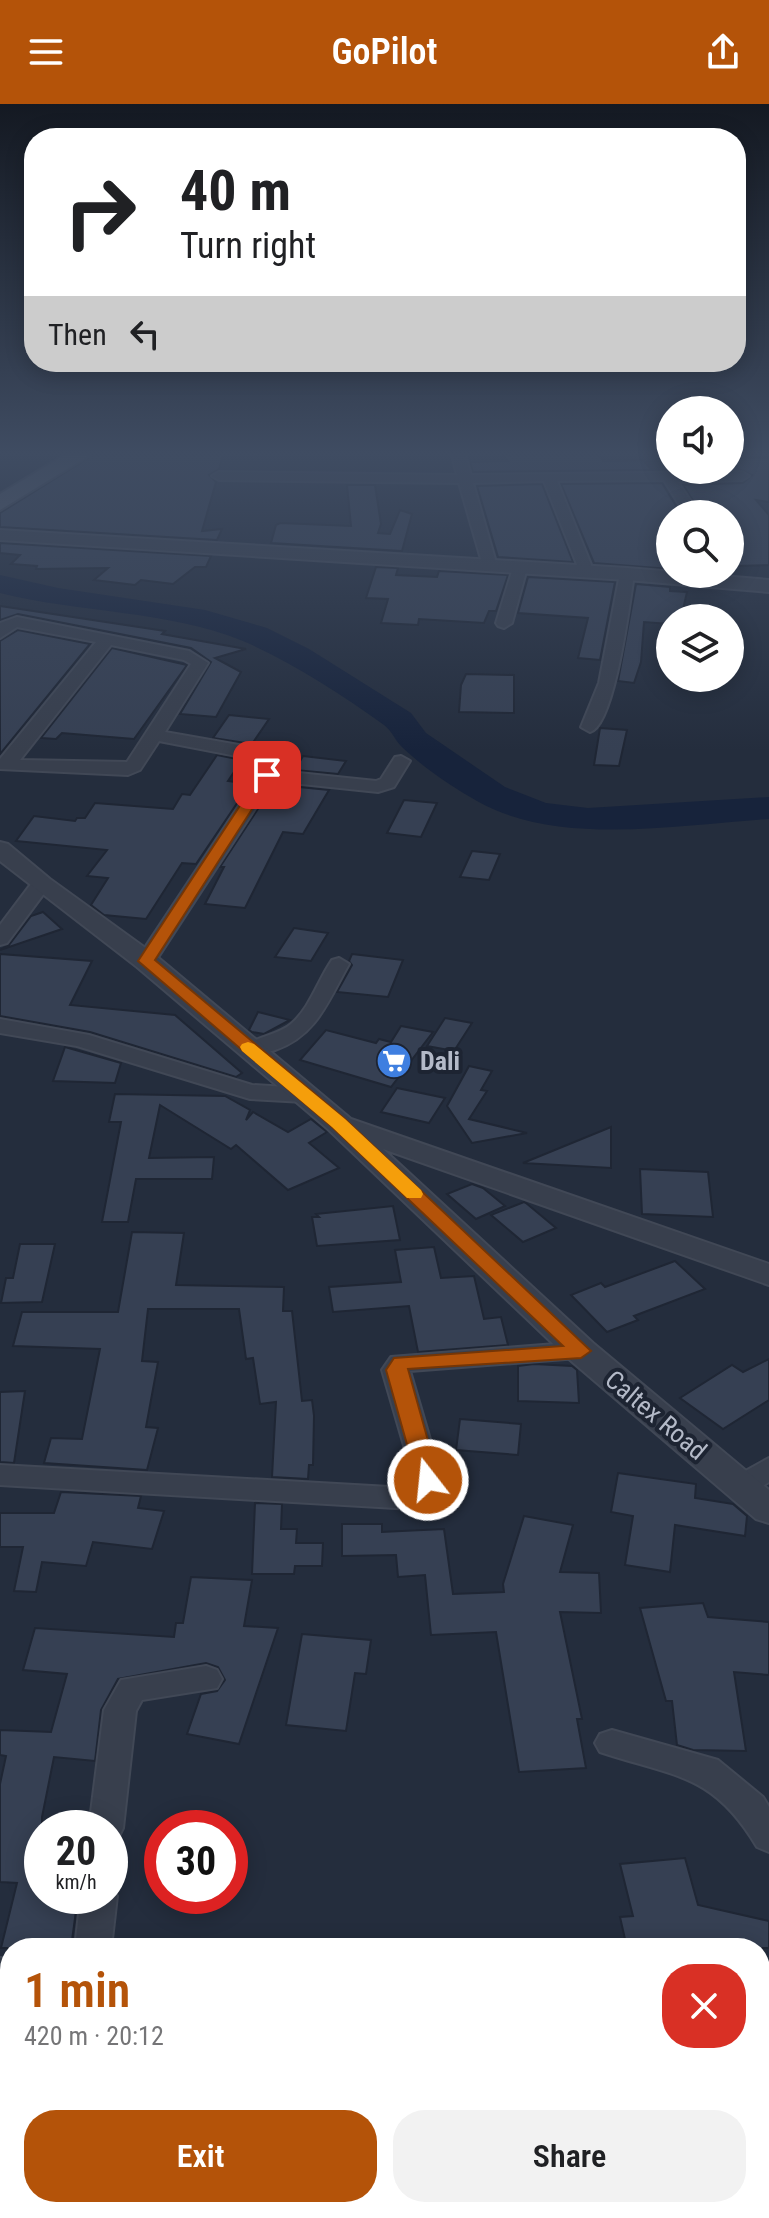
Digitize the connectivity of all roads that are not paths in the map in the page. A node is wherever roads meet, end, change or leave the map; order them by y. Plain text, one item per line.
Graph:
1 (295, 554) edge
2 (486, 554) edge
3 (580, 554) edge
4 (490, 566) junction
5 (520, 568) junction
6 (587, 572) junction
7 (627, 574) junction
8 (656, 575) edge
9 (744, 581) edge
10 (769, 586) edge
11 (504, 623) dead end
12 (0, 633) edge
13 (106, 641) junction
14 (590, 727) dead end
15 (153, 735) junction
16 (401, 761) dead end
17 (3, 764) edge
18 (267, 775) junction
19 (0, 849) edge
20 (41, 884) junction
21 (0, 939) edge
22 (146, 961) junction
23 (339, 964) dead end
24 (0, 1026) edge
25 (252, 1050) junction
26 (304, 1095) junction
27 (338, 1123) junction
28 (769, 1275) edge
29 (581, 1351) junction
30 (769, 1468) edge
31 (0, 1475) edge
32 (741, 1486) junction
33 (769, 1510) edge
34 (206, 1679) dead end
35 (612, 1743) dead end
36 (108, 1810) edge
37 (769, 1837) edge
38 (97, 1914) edge
39 (94, 1938) edge

1 - 4 street
2 - 4 street
3 - 6 street
4 - 5 street
5 - 6 street
5 - 11 street
6 - 7 street
7 - 8 street
7 - 14 street
9 - 10 street
12 - 13 street
13 - 15 street
13 - 17 street
15 - 17 street
15 - 18 street
16 - 18 street
18 - 22 street
19 - 20 street, Caltex Road
20 - 21 street
20 - 22 street, Caltex Road
22 - 25 street, Caltex Road
23 - 25 street
24 - 26 street
25 - 26 street, Caltex Road
26 - 27 street, Caltex Road
27 - 28 street
27 - 29 street, Caltex Road
29 - 31 street
29 - 32 street, Caltex Road
30 - 32 street
32 - 33 street, Caltex Road
34 - 36 street
35 - 37 street
38 - 39 street

